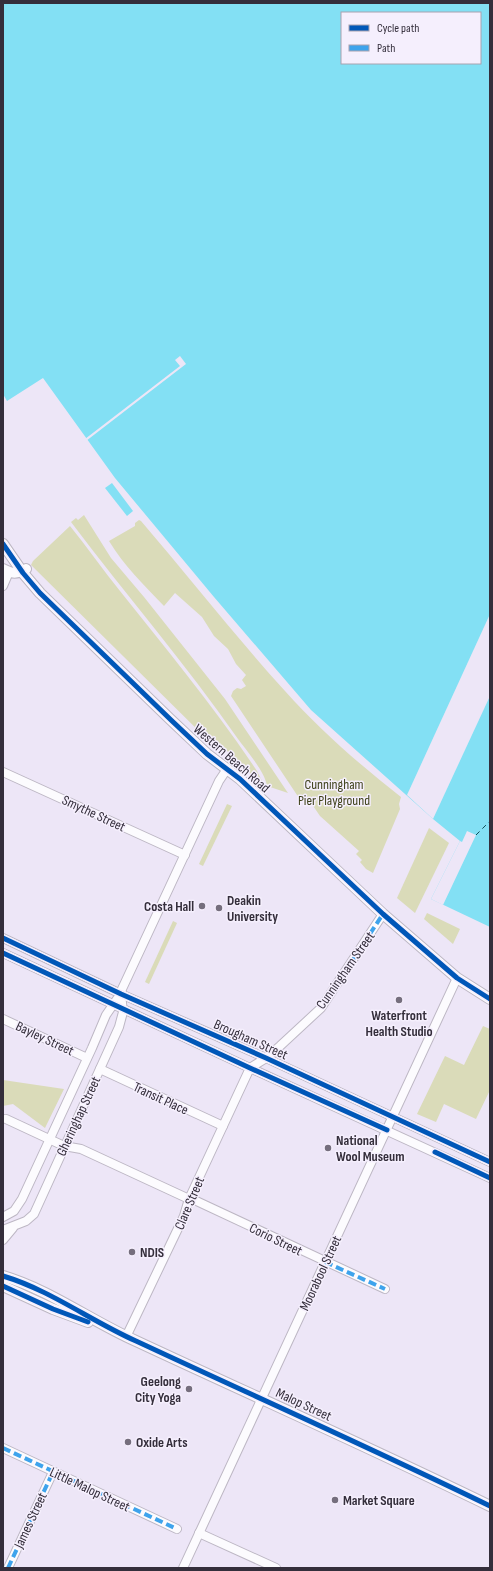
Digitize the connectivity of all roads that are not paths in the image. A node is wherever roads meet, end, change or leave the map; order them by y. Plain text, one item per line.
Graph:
1 (3, 535) edge
2 (6, 548) edge
3 (24, 570) junction
4 (6, 571) edge
5 (3, 586) edge
6 (228, 769) junction
7 (3, 772) edge
8 (185, 855) junction
9 (383, 914) junction
10 (3, 938) edge
11 (3, 953) edge
12 (458, 978) junction
13 (121, 994) junction
14 (490, 999) edge
15 (113, 1004) junction
16 (123, 1008) junction
17 (3, 1019) edge
18 (87, 1058) junction
19 (266, 1058) junction
20 (250, 1068) junction
21 (100, 1069) junction
22 (393, 1117) junction
23 (6, 1119) dead end
24 (223, 1126) junction
25 (387, 1130) junction
26 (50, 1140) junction
27 (64, 1146) junction
28 (490, 1162) edge
29 (490, 1178) edge
30 (190, 1198) junction
31 (3, 1217) edge
32 (15, 1226) junction
33 (3, 1230) edge
34 (3, 1240) edge
35 (325, 1262) junction
36 (3, 1276) edge
37 (3, 1286) edge
38 (385, 1289) dead end
39 (107, 1328) junction
40 (126, 1337) junction
41 (262, 1398) junction
42 (3, 1448) edge
43 (53, 1472) junction
44 (490, 1506) edge
45 (177, 1529) dead end
46 (199, 1533) junction
47 (8, 1568) edge
48 (183, 1568) edge
49 (276, 1568) edge

1 - 2 street, Western Beach Road
2 - 3 street, Western Beach Road
3 - 4 street
3 - 6 street, Western Beach Road
4 - 5 street
6 - 8 street, Gheringhap Street
6 - 9 street, Western Beach Road
7 - 8 street, Smythe Street
8 - 13 street, Gheringhap Street
9 - 12 street, Western Beach Road
9 - 19 street, Cunningham Street
10 - 13 street, Brougham Street
11 - 15 street, Brougham Street
12 - 14 street, Western Beach Road
12 - 22 street, Moorabool Street
13 - 15 street, Gheringhap Street
13 - 16 street, Gheringhap Street
13 - 19 street, Brougham Street
15 - 16 street, Brougham Street
15 - 18 street, Gheringhap Street
16 - 20 street, Brougham Street
16 - 21 street, Gheringhap Street
17 - 18 street, Bayley Street
18 - 26 street, Gheringhap Street
19 - 20 street, Cunningham Street
19 - 22 street, Brougham Street
20 - 24 street, Clare Street
20 - 25 street, Brougham Street
21 - 24 street, Transit Place
21 - 27 street, Gheringhap Street
22 - 25 street, Moorabool Street
22 - 28 street, Brougham Street
23 - 26 street, Corio Street
24 - 30 street, Clare Street
25 - 29 street, Brougham Street
25 - 35 street, Moorabool Street
26 - 27 street, Corio Street
26 - 31 street, Gheringhap Street
27 - 30 street, Corio Street
27 - 32 street, Gheringhap Street
30 - 35 street, Corio Street
30 - 40 street, Clare Street
32 - 33 street, Gheringhap Street
32 - 34 street, Gheringhap Street
35 - 38 street, Corio Street
35 - 41 street, Moorabool Street
36 - 39 street, Malop Street
37 - 39 street, Malop Street
39 - 40 street, Malop Street
40 - 41 street, Malop Street
41 - 44 street, Malop Street
41 - 46 street, Moorabool Street
42 - 43 street, Little Malop Street
43 - 45 street, Little Malop Street
43 - 47 street, James Street
46 - 48 street, Moorabool Street
46 - 49 street

